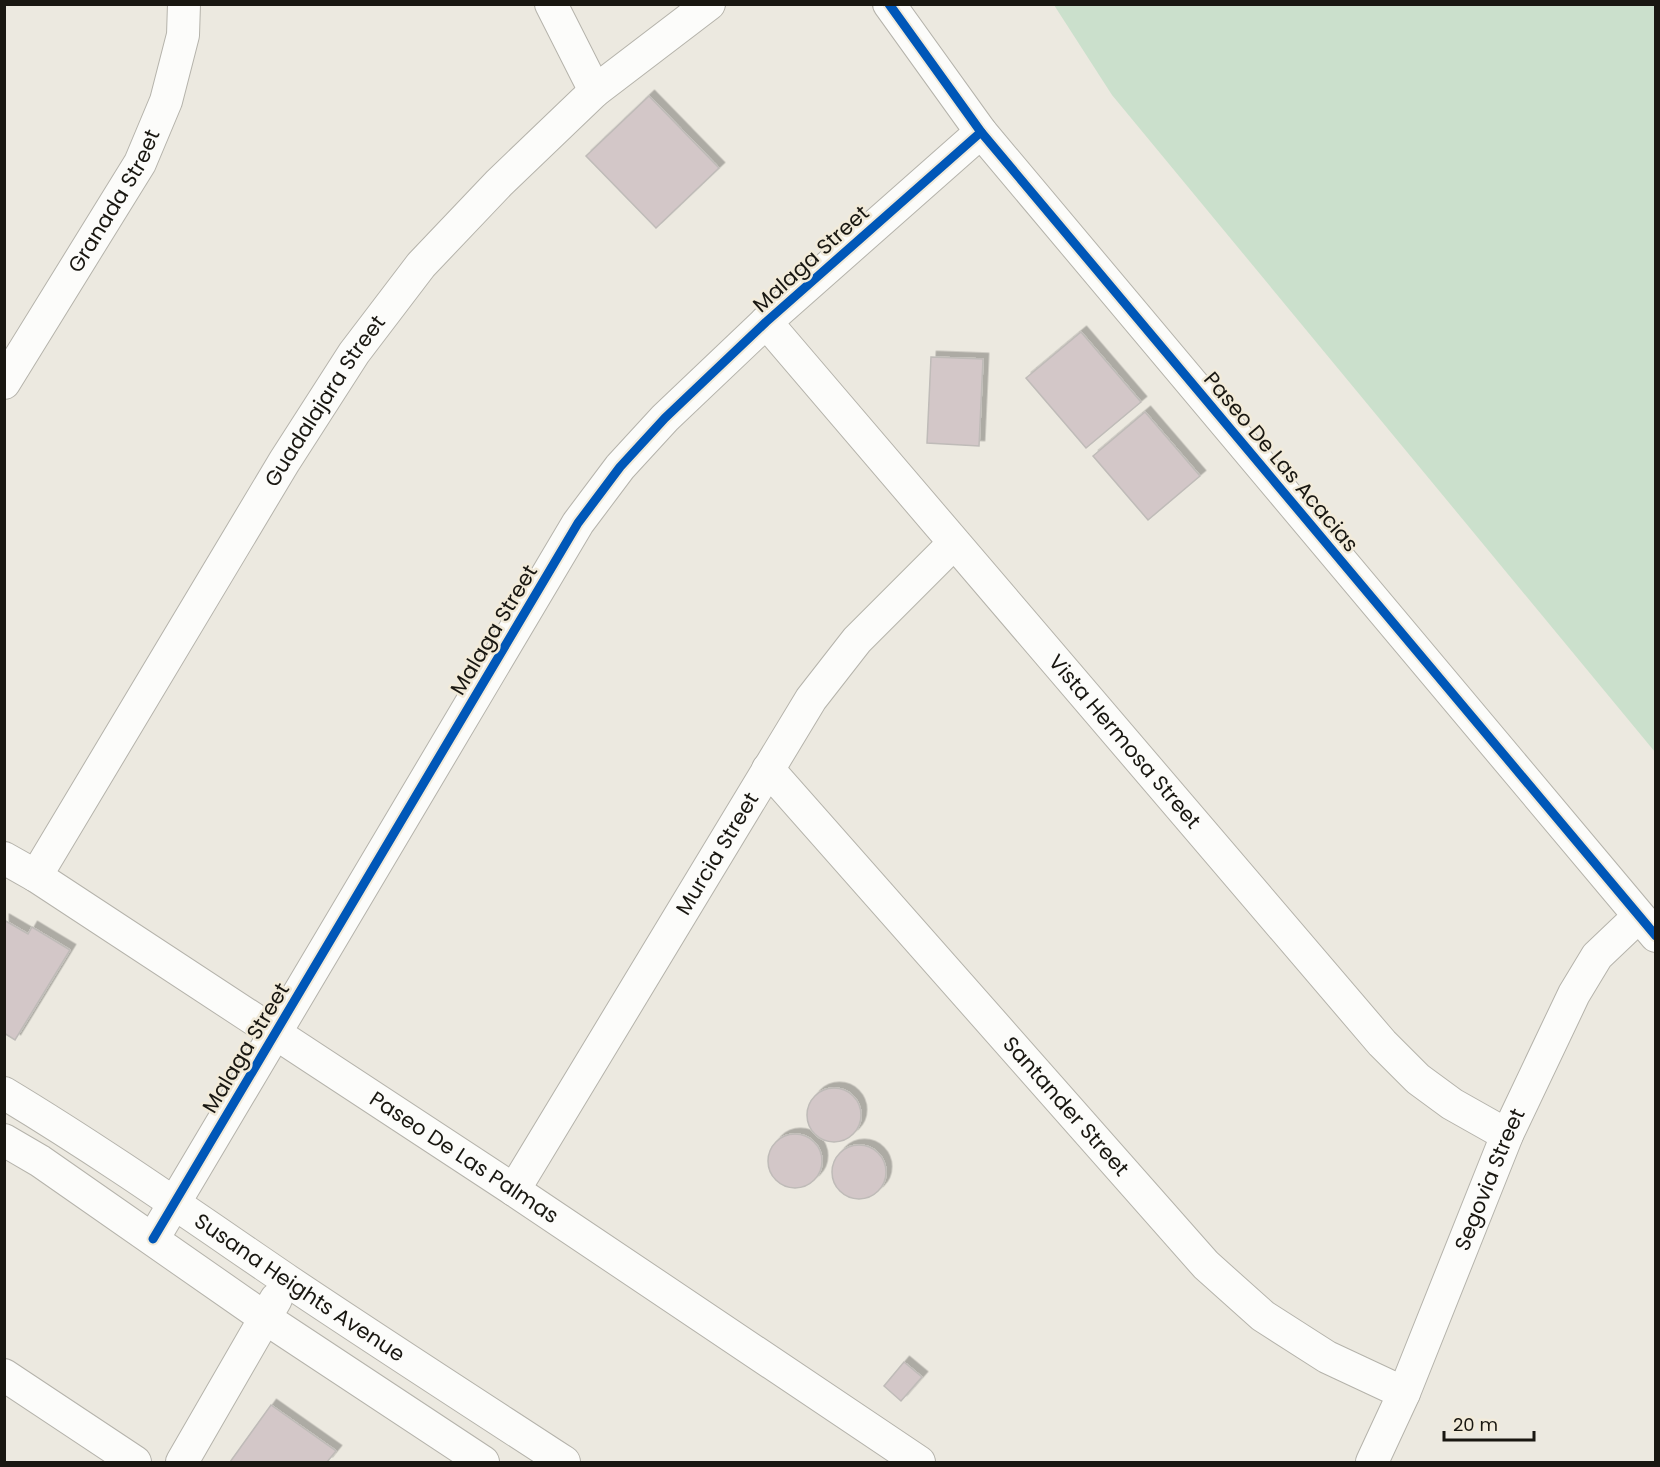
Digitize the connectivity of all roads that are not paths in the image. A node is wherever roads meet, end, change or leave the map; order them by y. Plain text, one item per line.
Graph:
1 (184, 4) edge
2 (551, 4) edge
3 (709, 4) edge
4 (889, 4) edge
5 (595, 91) junction
6 (981, 132) junction
7 (766, 322) junction
8 (4, 383) edge
9 (954, 543) junction
10 (768, 769) junction
11 (4, 858) edge
12 (36, 876) junction
13 (1647, 926) edge
14 (276, 1032) junction
15 (4, 1093) edge
16 (1507, 1135) junction
17 (4, 1140) edge
18 (514, 1190) junction
19 (175, 1202) junction
20 (153, 1239) junction
21 (287, 1280) junction
22 (265, 1318) junction
23 (4, 1375) edge
24 (1404, 1393) junction
25 (135, 1462) edge
26 (182, 1462) edge
27 (483, 1462) edge
28 (564, 1462) edge
29 (919, 1462) edge
30 (1372, 1462) edge

1 - 8 street, Granada Street
2 - 5 street
3 - 5 street, Guadalajara Street
4 - 6 street, Paseo De Las Acacias
5 - 12 street, Guadalajara Street
6 - 7 street, Malaga Street
6 - 13 street, Paseo De Las Acacias
7 - 9 street, Vista Hermosa Street
7 - 14 street, Malaga Street
9 - 10 street, Murcia Street
9 - 16 street, Vista Hermosa Street
10 - 18 street, Murcia Street
10 - 24 street, Santander Street
11 - 12 street, Paseo De Las Palmas
12 - 14 street, Paseo De Las Palmas
13 - 16 street, Segovia Street
14 - 18 street, Paseo De Las Palmas
14 - 19 street, Malaga Street
15 - 19 street, Susana Heights Avenue
16 - 24 street, Segovia Street
17 - 20 street, Susana Heights Avenue
18 - 29 street, Paseo De Las Palmas
19 - 20 street, Malaga Street
19 - 21 street, Susana Heights Avenue
20 - 22 street, Susana Heights Avenue
21 - 22 street
21 - 28 street, Susana Heights Avenue
22 - 26 street
22 - 27 street, Susana Heights Avenue
23 - 25 street
24 - 30 street, Segovia Street

